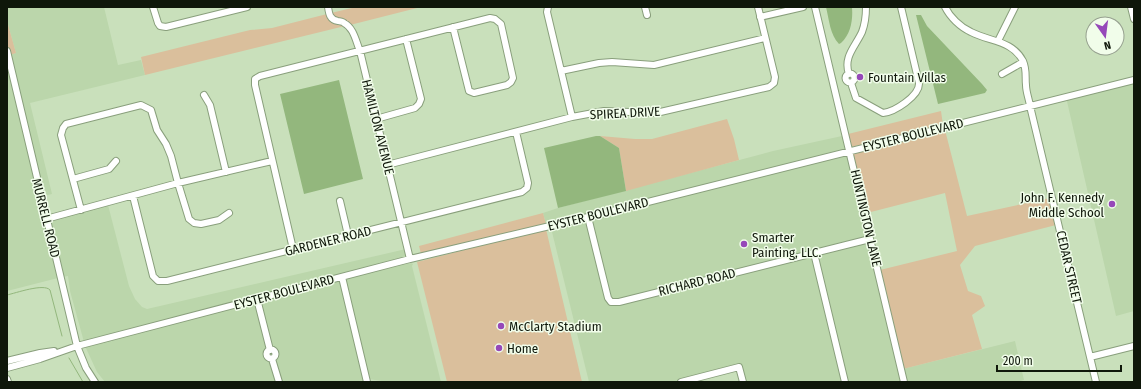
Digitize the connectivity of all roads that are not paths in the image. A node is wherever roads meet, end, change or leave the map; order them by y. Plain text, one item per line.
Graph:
1 (153, 7) edge
2 (247, 7) edge
3 (328, 7) edge
4 (548, 7) edge
5 (646, 7) edge
6 (758, 7) edge
7 (803, 7) edge
8 (815, 7) edge
9 (866, 7) edge
10 (901, 7) edge
11 (945, 7) edge
12 (1015, 7) edge
13 (1131, 7) edge
14 (648, 15) dead end
15 (760, 17) junction
16 (1134, 19) edge
17 (453, 27) junction
18 (766, 38) junction
19 (406, 39) junction
20 (998, 41) junction
21 (7, 51) edge
22 (360, 51) junction
23 (1023, 62) junction
24 (562, 71) junction
25 (1002, 74) dead end
26 (849, 79) junction
27 (1134, 80) edge
28 (833, 82) junction
29 (204, 95) dead end
30 (1030, 106) junction
31 (572, 117) junction
32 (376, 119) junction
33 (516, 132) junction
34 (850, 150) junction
35 (116, 161) dead end
36 (272, 161) junction
37 (387, 165) junction
38 (226, 172) junction
39 (73, 178) junction
40 (178, 183) junction
41 (133, 196) junction
42 (340, 201) dead end
43 (81, 210) junction
44 (229, 213) dead end
45 (588, 217) junction
46 (46, 219) junction
47 (401, 222) junction
48 (348, 235) junction
49 (870, 239) junction
50 (293, 249) junction
51 (814, 253) junction
52 (410, 259) junction
53 (342, 277) junction
54 (257, 299) junction
55 (77, 346) junction
56 (1134, 346) edge
57 (63, 350) junction
58 (1090, 357) junction
59 (7, 361) edge
60 (7, 368) edge
61 (7, 379) edge
62 (8, 382) edge
63 (95, 382) edge
64 (279, 382) edge
65 (367, 382) edge
66 (682, 382) edge
67 (743, 382) edge
68 (845, 382) edge
69 (904, 382) edge
70 (1096, 382) edge

1 - 2 street
3 - 22 street, HAMILTON AVENUE
4 - 24 street
5 - 14 street
6 - 15 street, SPIREA DRIVE
7 - 15 street
8 - 28 street, HUNTINGTON LANE
9 - 26 street
10 - 26 street
11 - 20 street
12 - 20 street
13 - 16 street
15 - 18 street, SPIREA DRIVE
17 - 17 street
17 - 19 street
18 - 24 street
18 - 31 street, SPIREA DRIVE
19 - 22 street
19 - 32 street
20 - 23 street
21 - 46 street, MURRELL ROAD
22 - 32 street, HAMILTON AVENUE
22 - 36 street
23 - 25 street
23 - 30 street, CEDAR STREET
24 - 31 street
26 - 28 street
27 - 30 street, EYSTER BOULEVARD
28 - 34 street, HUNTINGTON LANE
29 - 38 street
30 - 34 street, EYSTER BOULEVARD
30 - 58 street, CEDAR STREET
31 - 33 street, SPIREA DRIVE
32 - 37 street, HAMILTON AVENUE
33 - 37 street, SPIREA DRIVE
33 - 47 street, GARDENER ROAD
34 - 45 street, EYSTER BOULEVARD
34 - 49 street, HUNTINGTON LANE
35 - 39 street
36 - 38 street
36 - 50 street
37 - 47 street, HAMILTON AVENUE
38 - 40 street
39 - 40 street
39 - 43 street
40 - 41 street
40 - 44 street
41 - 43 street
41 - 50 street, GARDENER ROAD
42 - 48 street
43 - 46 street
45 - 51 street, RICHARD ROAD
45 - 52 street, EYSTER BOULEVARD
46 - 55 street, MURRELL ROAD
47 - 48 street, GARDENER ROAD
47 - 52 street, HAMILTON AVENUE
48 - 50 street, GARDENER ROAD
49 - 51 street, RICHARD ROAD
49 - 69 street, HUNTINGTON LANE
51 - 68 street
52 - 53 street, EYSTER BOULEVARD
53 - 54 street, EYSTER BOULEVARD
53 - 65 street
54 - 55 street, EYSTER BOULEVARD
54 - 64 street
55 - 57 street, EYSTER BOULEVARD
55 - 63 street, MURRELL ROAD
56 - 58 street
57 - 59 street, EYSTER BOULEVARD
57 - 60 street, EYSTER BOULEVARD
58 - 70 street, CEDAR STREET
61 - 62 street
66 - 67 street

